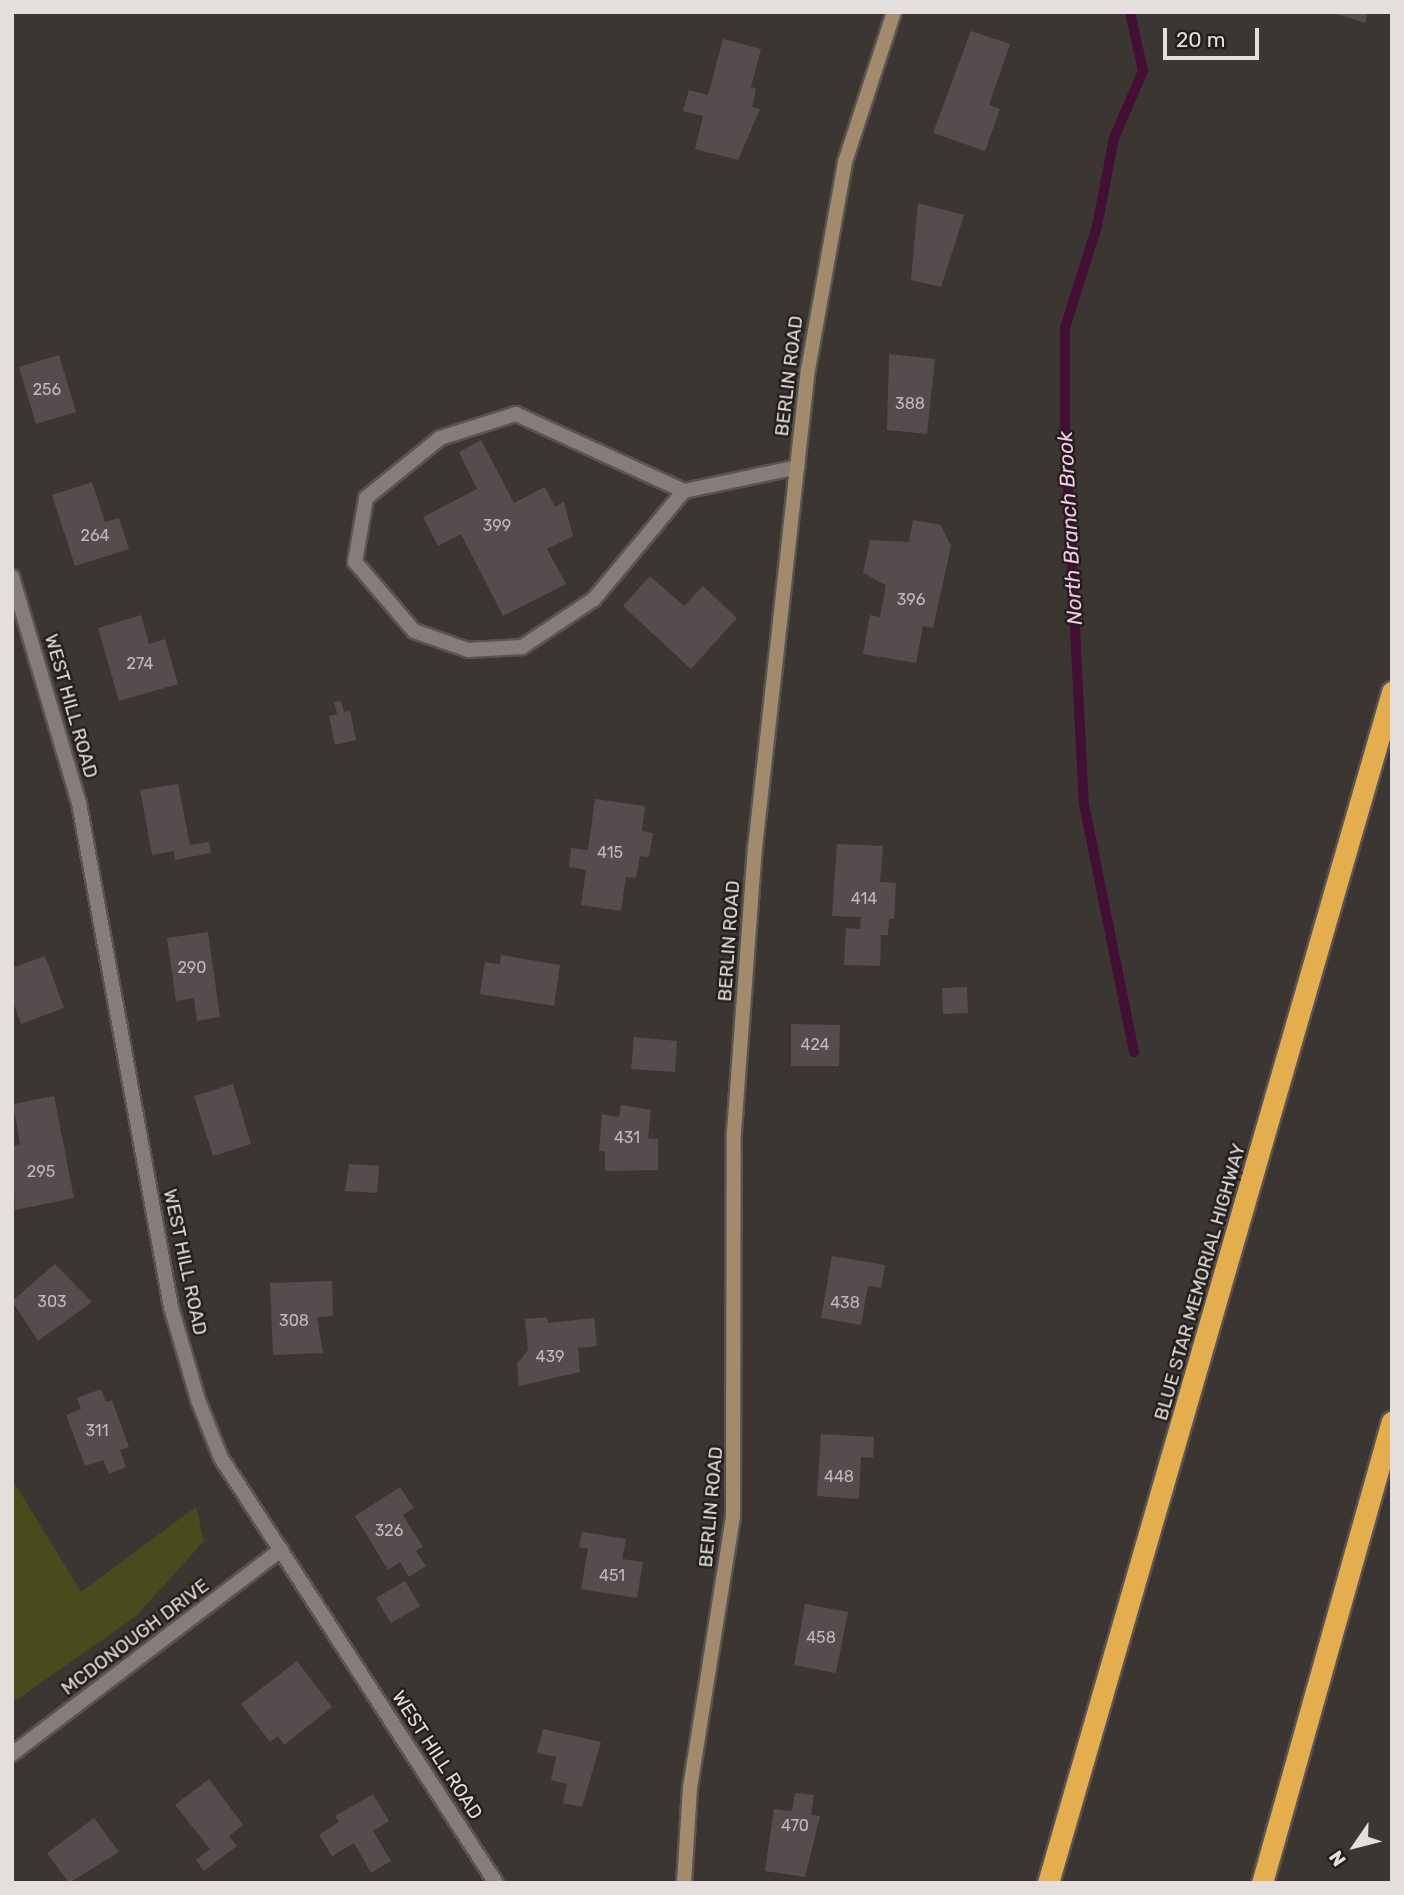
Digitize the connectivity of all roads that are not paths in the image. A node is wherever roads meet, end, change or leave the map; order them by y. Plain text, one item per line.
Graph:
1 (894, 12) edge
2 (797, 467) junction
3 (684, 491) junction
4 (12, 577) edge
5 (1392, 692) edge
6 (1392, 1422) edge
7 (281, 1550) junction
8 (12, 1754) edge
9 (496, 1883) edge
10 (684, 1883) edge
11 (1048, 1883) edge
12 (1262, 1883) edge

1 - 2 street, BERLIN ROAD
2 - 3 street
2 - 10 street, BERLIN ROAD
3 - 3 street
4 - 7 street, WEST HILL ROAD
5 - 11 highway, BLUE STAR MEMORIAL HIGHWAY
6 - 12 highway
7 - 8 street, MCDONOUGH DRIVE
7 - 9 street, WEST HILL ROAD

